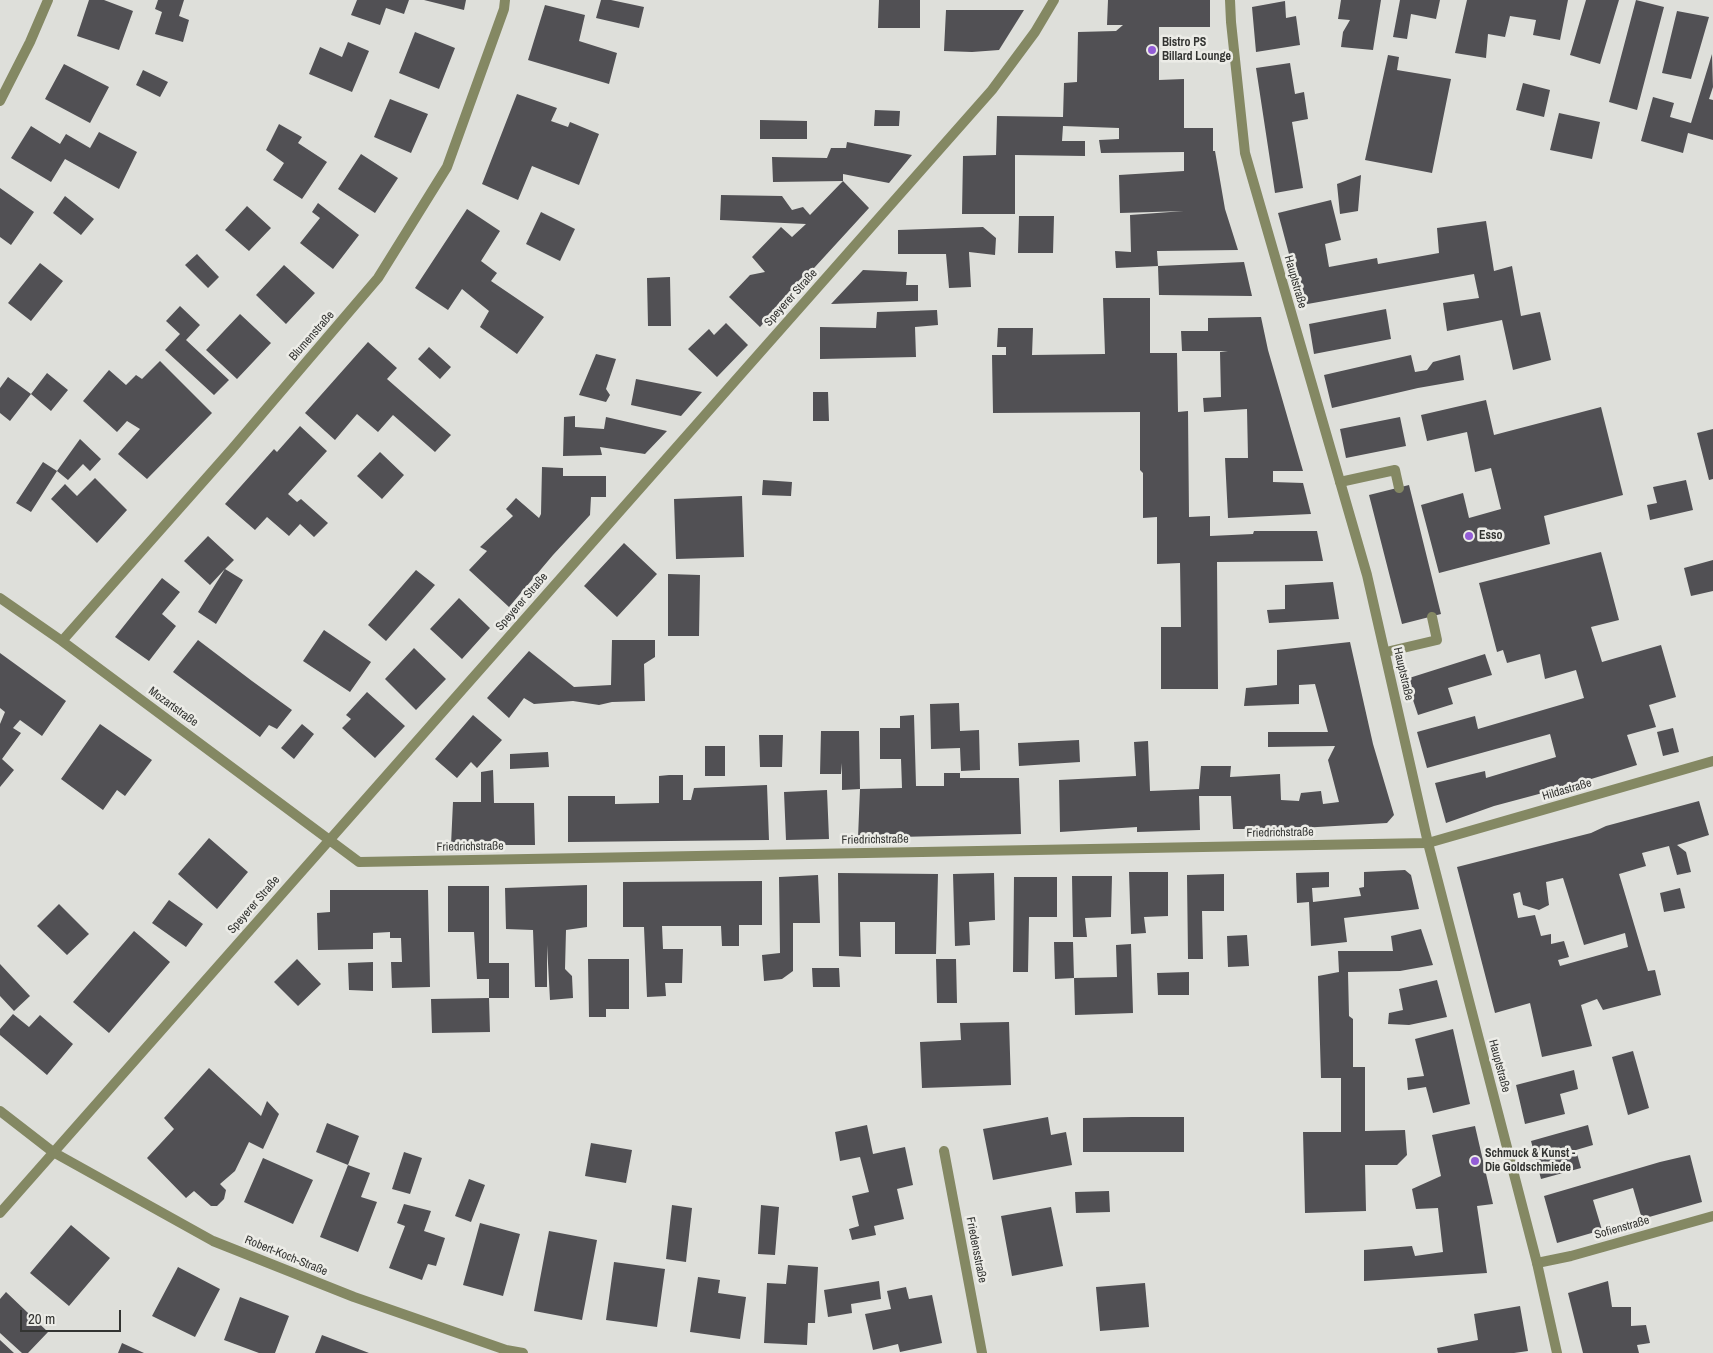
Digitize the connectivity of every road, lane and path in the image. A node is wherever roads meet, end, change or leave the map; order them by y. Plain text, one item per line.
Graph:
1 (48, 0) edge
2 (505, 0) edge
3 (1054, 0) edge
4 (1230, 0) edge
5 (0, 101) edge
6 (1340, 482) junction
7 (1399, 488) dead end
8 (0, 598) edge
9 (1432, 617) dead end
10 (62, 641) junction
11 (1386, 652) junction
12 (1713, 761) edge
13 (330, 839) junction
14 (1428, 843) junction
15 (0, 1111) edge
16 (944, 1151) dead end
17 (53, 1152) junction
18 (0, 1213) edge
19 (1713, 1216) edge
20 (1537, 1263) junction
21 (506, 1351) edge
22 (523, 1353) edge
23 (982, 1353) edge
24 (1557, 1353) edge

1 - 5 street
2 - 10 street, Blumenstraße
3 - 13 street, Speyerer Straße
4 - 6 street, Hauptstraße
6 - 7 street
6 - 11 street, Hauptstraße
8 - 10 street, Mozartstraße
9 - 11 street
10 - 13 street, Mozartstraße
11 - 14 street, Hauptstraße
12 - 14 street, Hildastraße
13 - 14 street, Friedrichstraße
13 - 17 street, Speyerer Straße
14 - 20 street, Hauptstraße
15 - 17 street, Robert-Koch-Straße
16 - 23 street, Friedensstraße
17 - 18 street, Speyerer Straße
17 - 21 street, Robert-Koch-Straße
19 - 20 street, Sofienstraße
20 - 24 street, Hauptstraße
21 - 22 street, Robert-Koch-Straße

